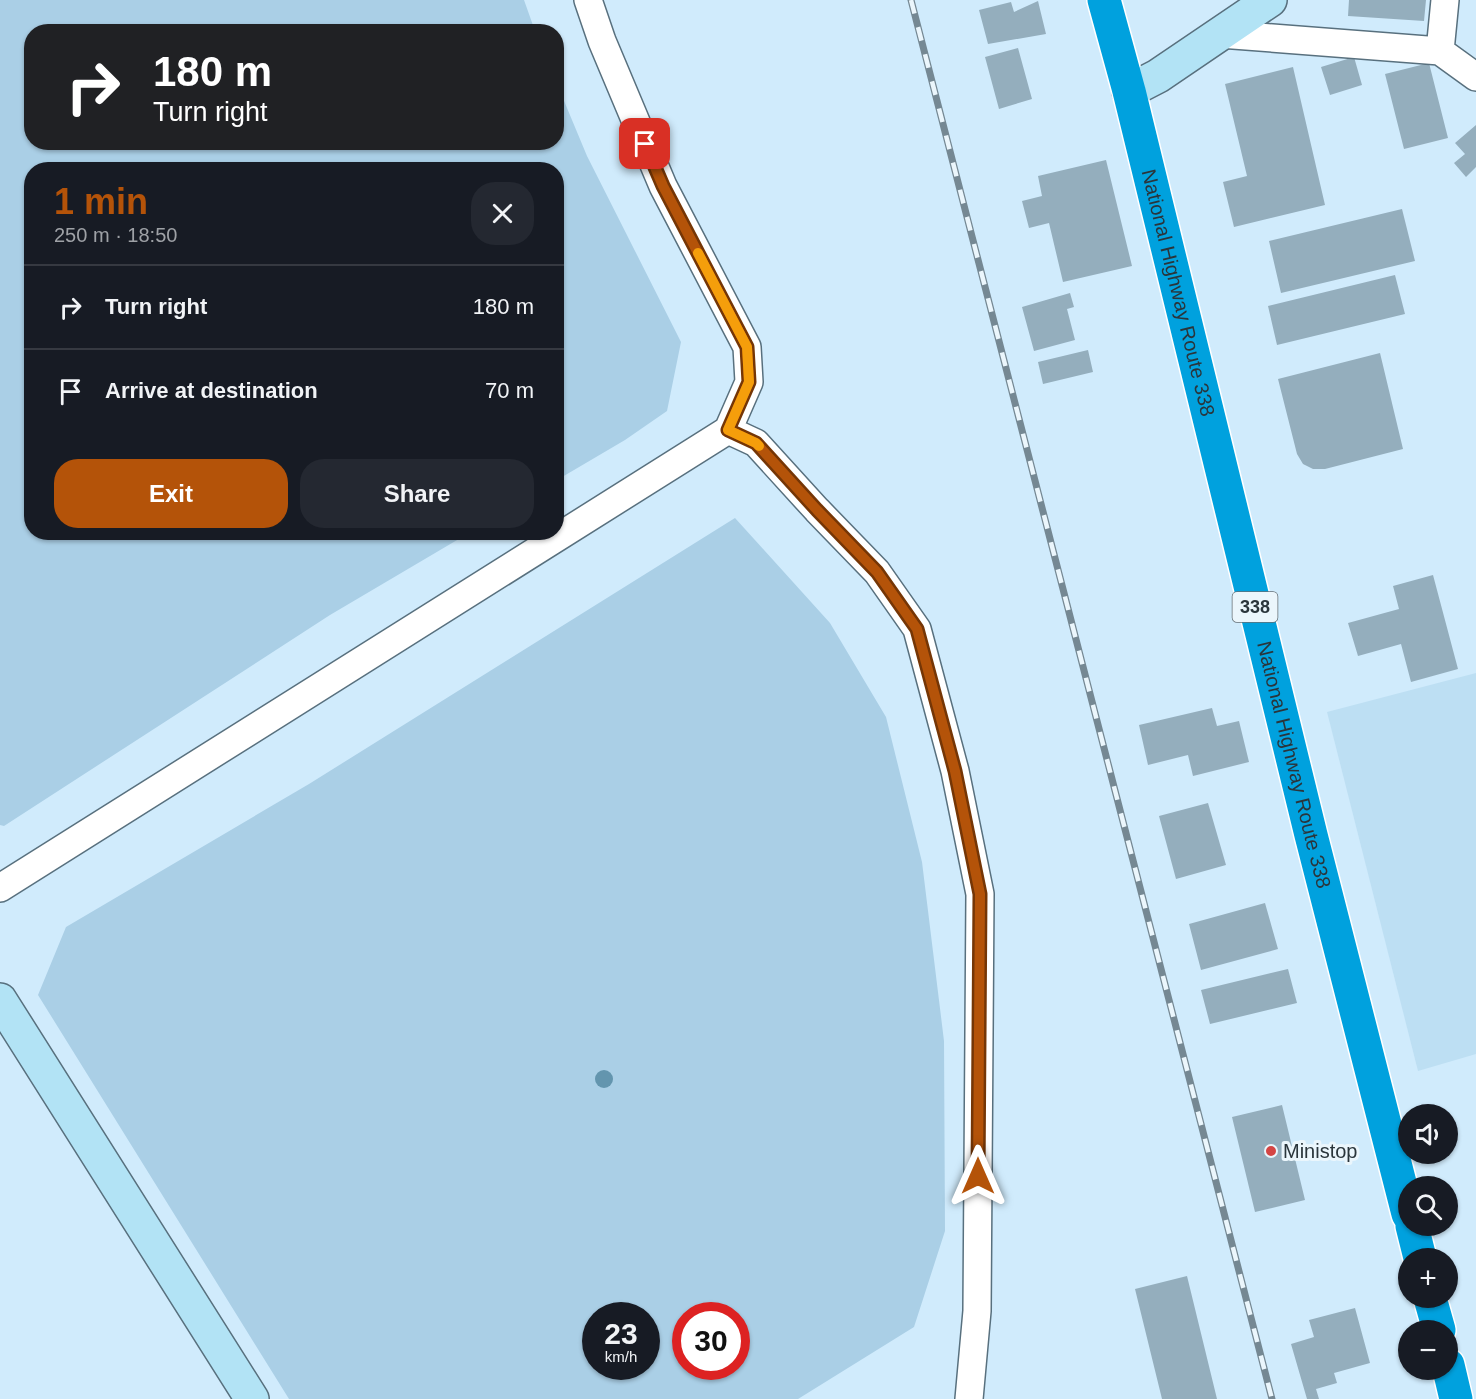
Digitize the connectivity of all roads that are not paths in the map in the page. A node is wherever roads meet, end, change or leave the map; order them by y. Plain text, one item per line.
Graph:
1 (588, 0) edge
2 (1104, 0) edge
3 (1270, 0) edge
4 (1445, 0) edge
5 (1220, 34) junction
6 (1440, 51) junction
7 (1476, 78) edge
8 (1129, 91) junction
9 (728, 430) junction
10 (564, 533) edge
11 (553, 540) edge
12 (0, 888) edge
13 (0, 1000) edge
14 (1398, 1176) edge
15 (1452, 1380) edge
16 (252, 1399) edge
17 (969, 1399) edge
18 (1456, 1399) edge

1 - 9 street
2 - 8 highway, National Highway Route 338 / 338
3 - 5 street
4 - 6 street
5 - 6 street
5 - 8 street
6 - 7 street
8 - 14 highway, National Highway Route 338 / 338
9 - 10 street
9 - 17 street
11 - 12 street
13 - 16 street
15 - 18 highway

